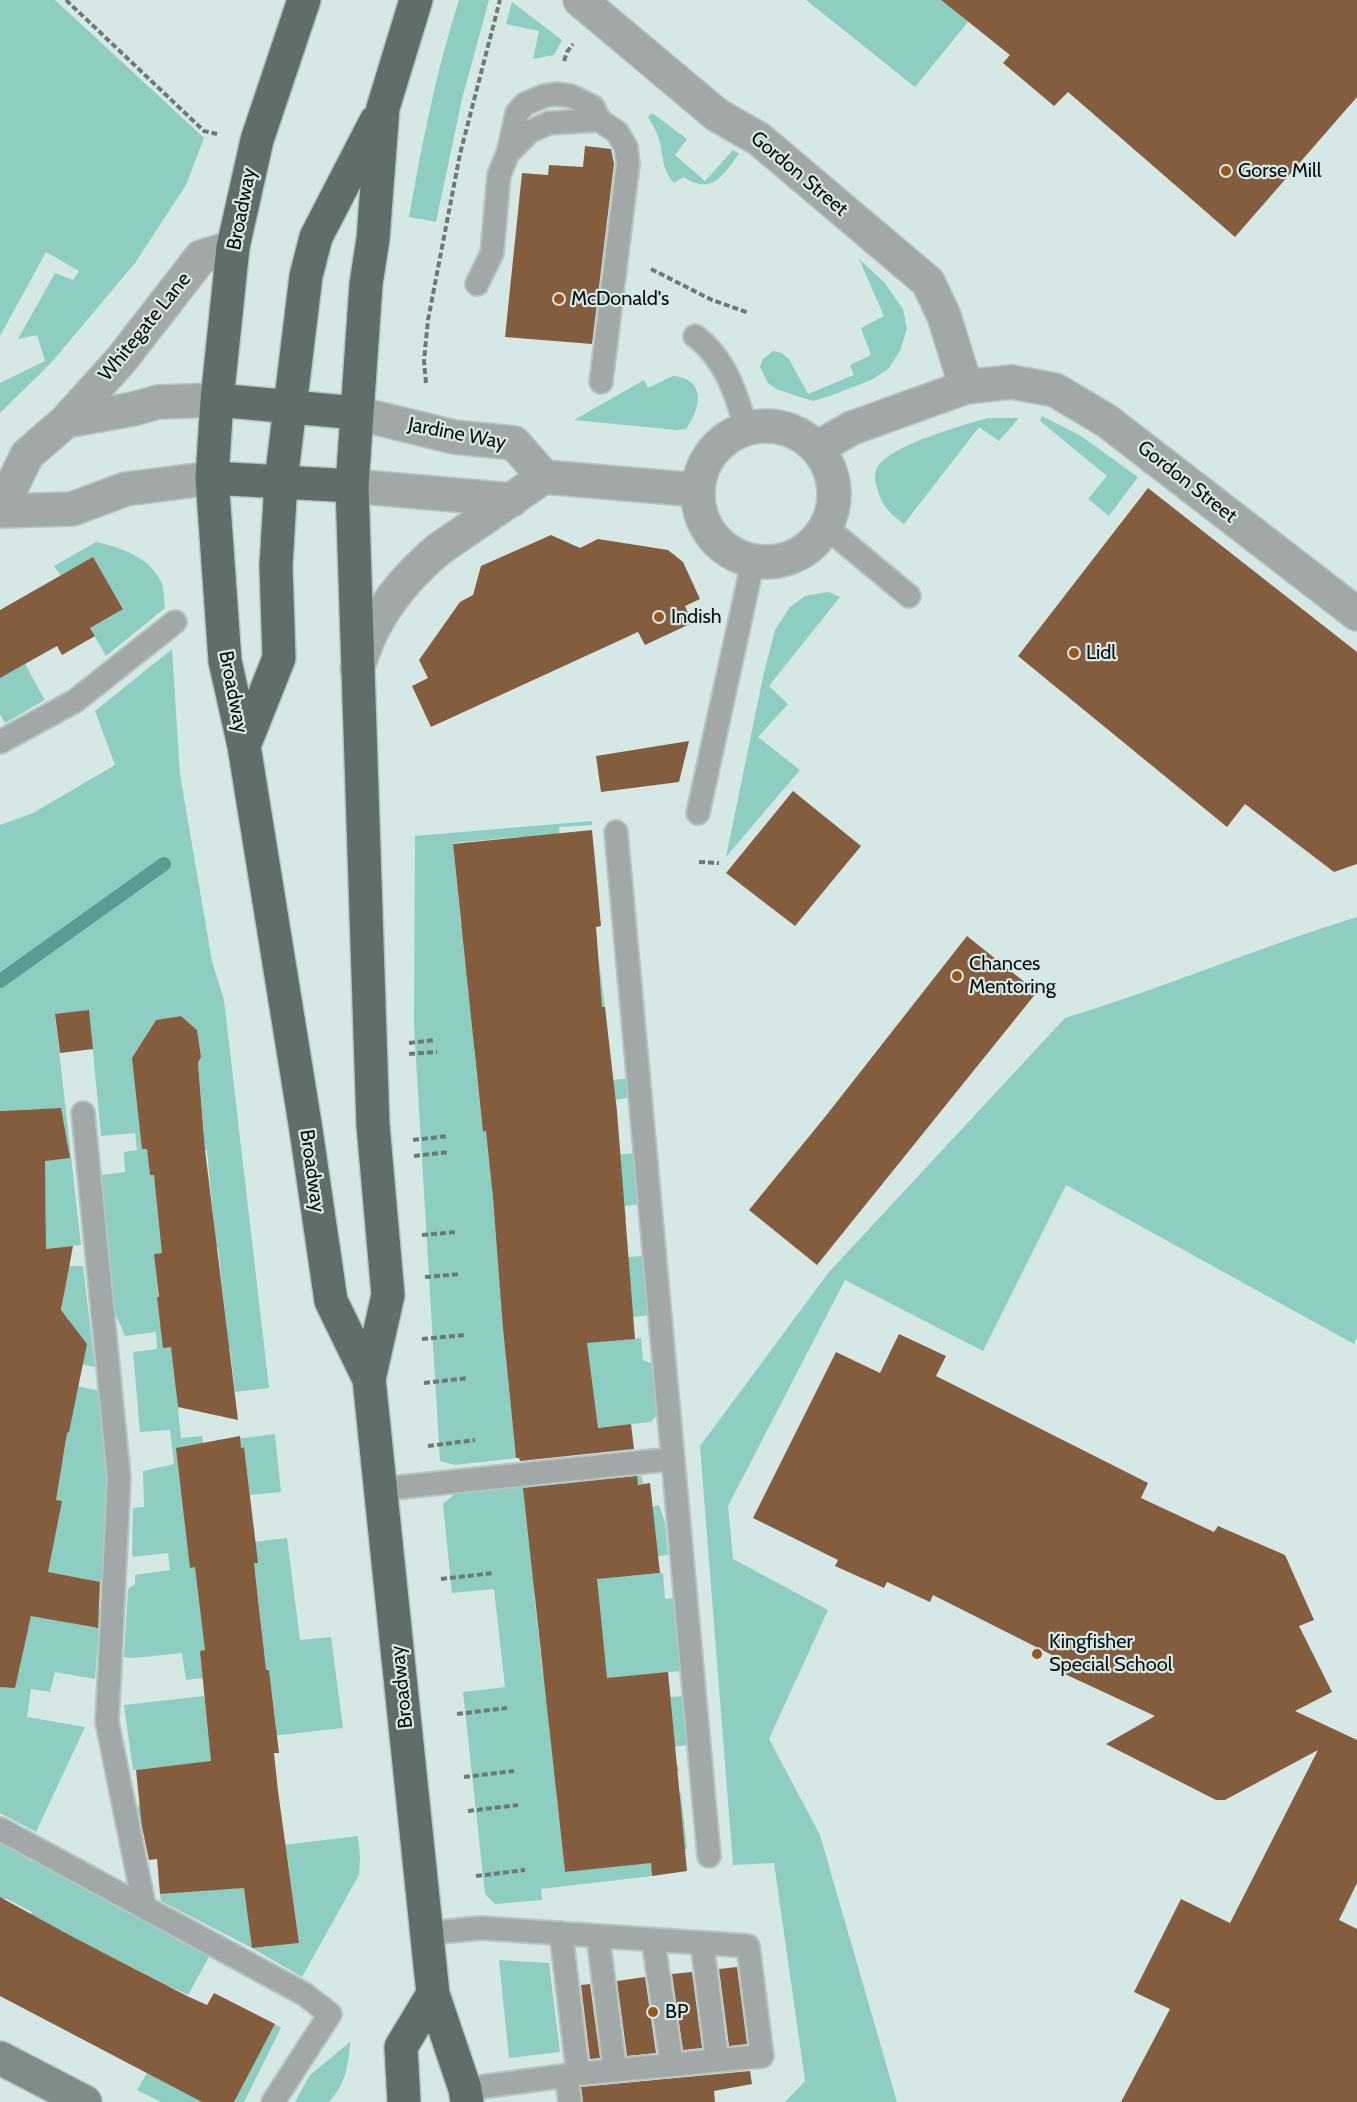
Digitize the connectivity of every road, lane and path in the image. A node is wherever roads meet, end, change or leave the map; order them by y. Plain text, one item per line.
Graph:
1 (66, 0) edge
2 (304, 0) edge
3 (416, 0) edge
4 (500, 0) edge
5 (585, 2) edge
6 (383, 108) junction
7 (217, 134) dead end
8 (233, 247) junction
9 (647, 264) dead end
10 (477, 284) dead end
11 (749, 314) dead end
12 (695, 336) dead end
13 (601, 382) dead end
14 (426, 383) dead end
15 (966, 387) junction
16 (217, 400) junction
17 (289, 406) junction
18 (356, 413) junction
19 (66, 422) junction
20 (746, 428) junction
21 (817, 448) junction
22 (544, 477) junction
23 (212, 478) junction
24 (281, 481) junction
25 (352, 486) junction
26 (698, 490) junction
27 (512, 500) junction
28 (0, 511) edge
29 (826, 527) junction
30 (753, 561) junction
31 (909, 596) dead end
32 (1357, 614) edge
33 (175, 622) dead end
34 (357, 669) junction
35 (0, 742) edge
36 (244, 746) junction
37 (698, 813) dead end
38 (616, 832) dead end
39 (699, 862) dead end
40 (719, 863) dead end
41 (435, 1040) dead end
42 (408, 1043) dead end
43 (437, 1052) dead end
44 (408, 1054) dead end
45 (83, 1113) dead end
46 (447, 1136) dead end
47 (412, 1140) dead end
48 (449, 1152) dead end
49 (413, 1156) dead end
50 (456, 1232) dead end
51 (415, 1236) dead end
52 (460, 1274) dead end
53 (418, 1278) dead end
54 (465, 1335) dead end
55 (422, 1339) dead end
56 (468, 1378) dead end
57 (369, 1379) junction
58 (424, 1383) dead end
59 (475, 1440) dead end
60 (428, 1446) dead end
61 (673, 1459) junction
62 (382, 1489) junction
63 (493, 1573) dead end
64 (441, 1579) dead end
65 (507, 1708) dead end
66 (457, 1714) dead end
67 (514, 1771) dead end
68 (464, 1777) dead end
69 (518, 1805) dead end
70 (468, 1811) dead end
71 (0, 1829) edge
72 (709, 1856) dead end
73 (525, 1870) dead end
74 (476, 1876) dead end
75 (144, 1905) junction
76 (428, 1933) junction
77 (561, 1933) junction
78 (598, 1936) junction
79 (653, 1940) junction
80 (702, 1943) junction
81 (434, 1994) junction
82 (0, 2058) edge
83 (717, 2060) junction
84 (672, 2065) junction
85 (615, 2071) junction
86 (572, 2075) junction
87 (399, 2095) edge
88 (466, 2095) edge
89 (85, 2102) edge
90 (273, 2102) edge
91 (570, 2102) edge

1 - 7 path
2 - 8 highway, Broadway
3 - 6 highway, Broadway
4 - 14 path
5 - 15 street, Gordon Street
6 - 17 highway
6 - 18 highway, Broadway
8 - 16 highway, Broadway
8 - 19 street, Whitegate Lane
9 - 11 path
10 - 13 lane
12 - 20 lane
15 - 21 street, Gordon Street
15 - 32 street, Gordon Street
16 - 17 highway
16 - 19 street, Whitegate Lane
16 - 23 highway, Broadway
17 - 18 highway
17 - 24 highway
18 - 22 street, Jardine Way
18 - 25 highway, Broadway
19 - 28 street, Whitegate Lane
20 - 21 street
20 - 26 street
21 - 29 street
22 - 26 street
22 - 27 street
23 - 24 highway
23 - 28 street, Whitegate Lane
23 - 36 highway, Broadway
24 - 25 highway
24 - 36 highway
25 - 27 street
25 - 34 highway, Broadway
26 - 30 street
27 - 34 street
29 - 30 street
29 - 31 lane
30 - 37 lane
33 - 35 lane
34 - 57 highway, Broadway
36 - 57 highway, Broadway
38 - 61 lane
39 - 40 path
41 - 42 path
43 - 44 path
45 - 75 lane
46 - 47 path
48 - 49 path
50 - 51 path
52 - 53 path
54 - 55 path
56 - 58 path
57 - 62 highway, Broadway
59 - 60 path
61 - 62 lane
61 - 72 lane
62 - 76 highway, Broadway
63 - 64 path
65 - 66 path
67 - 68 path
69 - 70 path
71 - 75 lane
73 - 74 path
75 - 90 lane
76 - 77 lane
76 - 81 highway, Broadway
77 - 78 lane
77 - 86 lane
78 - 79 lane
78 - 85 lane
79 - 80 lane
79 - 84 lane
80 - 83 lane
80 - 83 lane
81 - 87 highway
81 - 88 highway, Broadway
82 - 89 main road
83 - 84 lane
84 - 85 lane
85 - 86 lane
86 - 88 lane
86 - 91 lane

